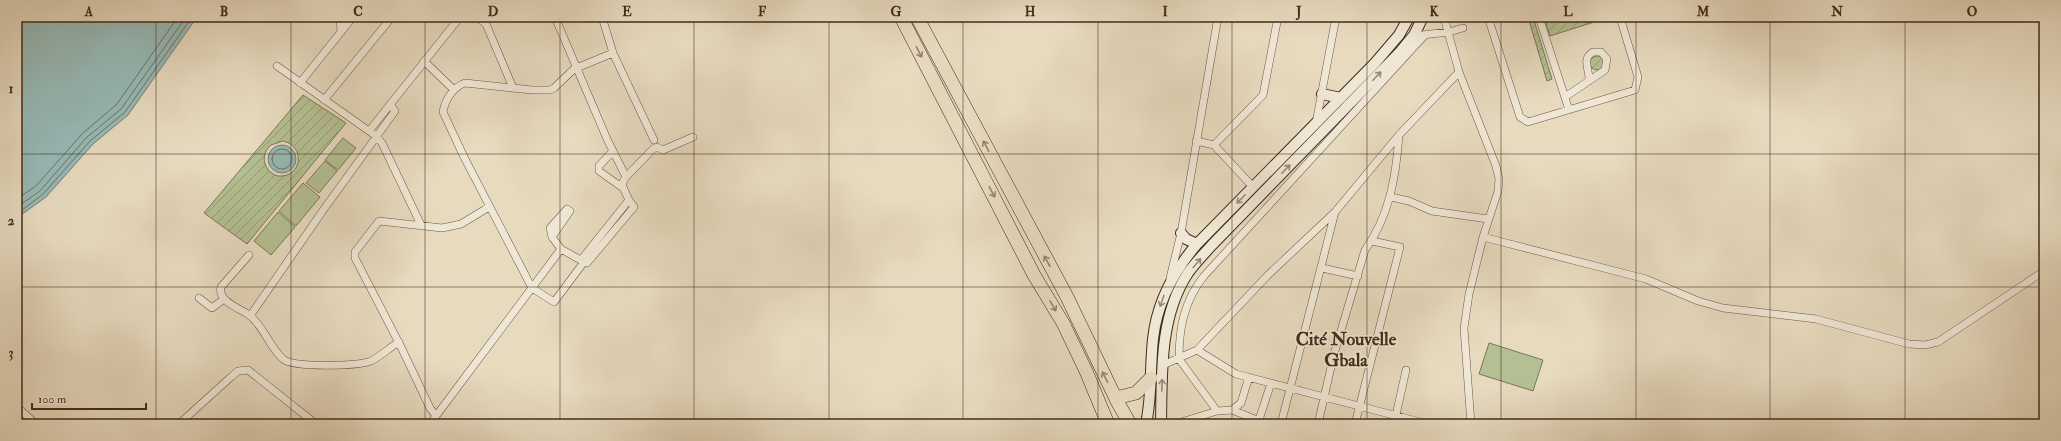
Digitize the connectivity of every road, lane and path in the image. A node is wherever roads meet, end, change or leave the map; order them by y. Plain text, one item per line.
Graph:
1 (340, 17) edge
2 (353, 17) edge
3 (392, 17) edge
4 (460, 17) edge
5 (478, 17) edge
6 (555, 17) edge
7 (602, 17) edge
8 (901, 17) edge
9 (917, 17) edge
10 (1218, 17) edge
11 (1278, 17) edge
12 (1336, 17) edge
13 (1410, 17) edge
14 (1423, 17) edge
15 (1444, 17) edge
16 (1488, 17) edge
17 (1539, 17) edge
18 (1620, 17) edge
19 (1463, 28) dead end
20 (341, 32) junction
21 (1449, 32) junction
22 (1414, 35) junction
23 (1425, 35) junction
24 (613, 53) junction
25 (424, 61) junction
26 (277, 66) dead end
27 (576, 68) junction
28 (1460, 72) junction
29 (1589, 81) dead end
30 (300, 83) junction
31 (512, 88) junction
32 (454, 90) junction
33 (1322, 94) junction
34 (1565, 97) junction
35 (1341, 98) junction
36 (324, 100) junction
37 (390, 104) junction
38 (1569, 110) junction
39 (1315, 124) junction
40 (369, 131) junction
41 (1399, 135) junction
42 (376, 136) junction
43 (693, 136) dead end
44 (1196, 141) junction
45 (654, 144) junction
46 (1214, 145) junction
47 (613, 151) junction
48 (626, 177) junction
49 (1253, 187) junction
50 (623, 188) junction
51 (1391, 197) junction
52 (489, 207) junction
53 (1335, 212) junction
54 (1488, 219) junction
55 (421, 225) junction
56 (1180, 233) junction
57 (552, 237) dead end
58 (1483, 237) junction
59 (1372, 240) junction
60 (1197, 244) junction
61 (561, 249) junction
62 (249, 255) dead end
63 (583, 261) junction
64 (1322, 268) junction
65 (2044, 271) edge
66 (1358, 276) junction
67 (1169, 283) junction
68 (532, 288) junction
69 (200, 298) dead end
70 (224, 299) junction
71 (250, 316) junction
72 (399, 342) junction
73 (1197, 350) junction
74 (1179, 359) junction
75 (1163, 365) junction
76 (1406, 370) dead end
77 (1249, 377) junction
78 (1151, 378) junction
79 (1270, 383) junction
80 (1290, 388) junction
81 (1324, 396) junction
82 (1116, 398) junction
83 (1360, 406) junction
84 (17, 408) edge
85 (1232, 410) junction
86 (1217, 411) junction
87 (1396, 415) junction
88 (436, 416) junction
89 (1259, 420) junction
90 (36, 424) edge
91 (179, 424) edge
92 (316, 424) edge
93 (430, 424) edge
94 (1108, 424) edge
95 (1130, 424) edge
96 (1146, 424) edge
97 (1161, 424) edge
98 (1175, 424) edge
99 (1267, 424) edge
100 (1281, 424) edge
101 (1318, 424) edge
102 (1355, 424) edge
103 (1394, 424) edge
104 (1428, 424) edge
105 (1471, 424) edge

1 - 20 street
2 - 20 street
3 - 36 street
4 - 25 street
5 - 31 street
6 - 27 street
7 - 24 street
8 -> 94 highway
82 -> 9 highway
10 - 44 street
11 - 46 street
12 - 33 street
13 - 35 main road
14 - 22 main road
15 - 21 street
16 - 38 street
17 - 34 street
18 - 38 street
19 - 21 street
20 - 30 street
21 - 23 street
21 - 28 street
22 - 23 street
75 -> 22 main road
23 - 74 street
24 - 27 street
24 - 45 street
25 - 32 street
25 - 37 street
26 - 30 street
27 - 31 street
27 - 47 street
28 - 41 street
28 - 54 street
29 - 34 street
30 - 36 street
31 - 32 street
32 - 52 street
33 - 35 main road
33 - 39 street
34 - 38 street
35 - 39 main road
36 - 40 street
37 - 40 street
37 - 42 street
39 - 49 main road
40 - 42 street
41 - 51 street
41 - 53 street
42 - 55 street
42 - 71 street
43 - 45 street
44 - 46 street
44 - 56 street
45 - 48 street
46 - 49 street
47 - 48 street
47 - 50 street
48 - 50 street
49 -> 60 main road
50 - 63 street
51 - 54 street
51 - 59 street
52 - 55 street
52 - 68 street
53 - 64 street
53 - 73 street
54 - 58 street
55 - 72 street
56 - 60 main road
56 - 67 street
57 - 61 street
58 - 65 street
58 - 105 street
59 - 66 street
59 - 83 street
60 - 67 main road
61 - 63 street
61 - 68 street
62 - 70 street
63 - 68 street
64 - 66 street
64 - 80 street
66 - 81 street
67 -> 78 main road
68 - 88 street
69 - 70 street
70 - 71 street
71 - 72 street
72 - 88 street
73 - 74 street
73 - 77 street
74 - 75 street
74 - 86 street
97 -> 75 main road
76 - 87 street
77 - 79 street
77 - 85 street
78 - 82 highway
78 - 96 main road
79 - 80 street
79 - 89 street
80 - 81 street
80 - 100 street
81 - 83 street
81 - 101 street
82 - 95 highway
83 - 87 street
83 - 102 street
84 - 90 street
85 - 86 street
85 - 89 street
86 - 98 street
87 - 103 street
87 - 104 street
88 - 93 street
89 - 99 street
91 - 92 street

